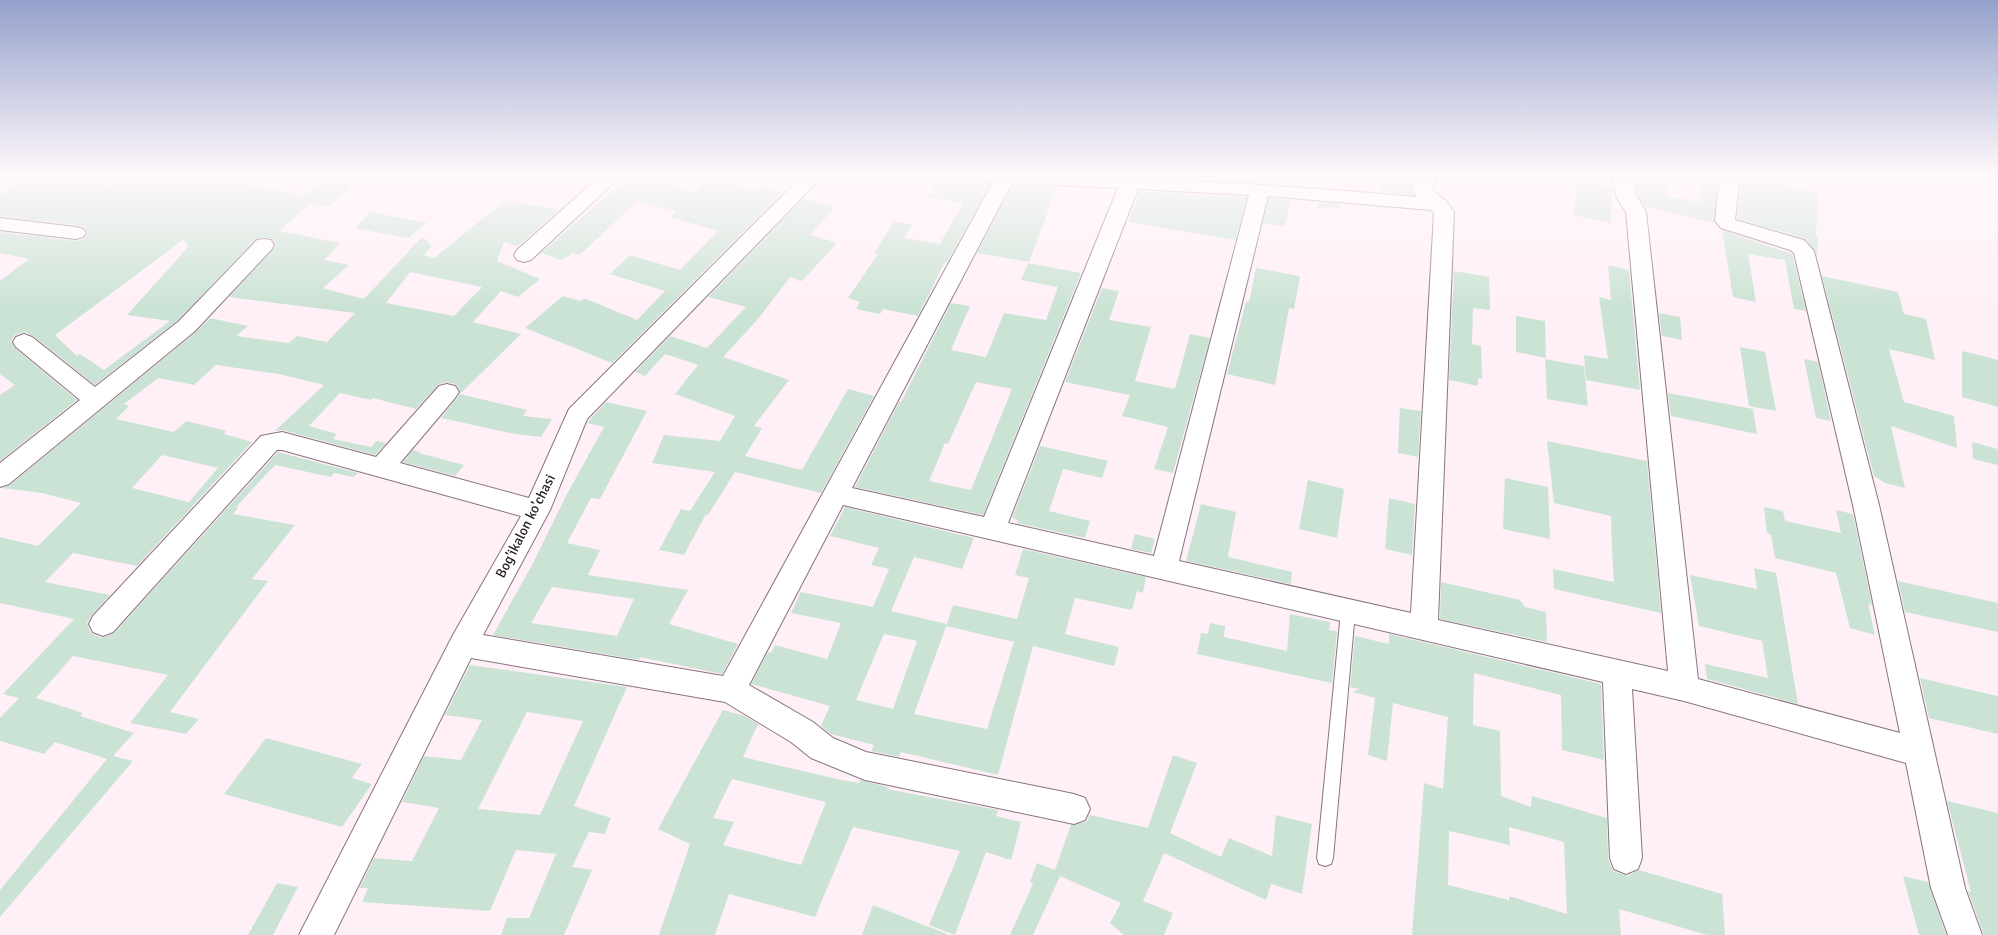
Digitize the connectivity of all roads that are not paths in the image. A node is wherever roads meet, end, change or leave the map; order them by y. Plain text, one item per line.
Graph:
1 (563, 220) edge
2 (770, 220) edge
3 (985, 220) edge
4 (1116, 220) edge
5 (1252, 220) edge
6 (1444, 220) edge
7 (1637, 220) edge
8 (1726, 220) edge
9 (0, 224) edge
10 (76, 234) dead end
11 (264, 245) dead end
12 (524, 255) dead end
13 (24, 342) dead end
14 (446, 392) dead end
15 (94, 399) junction
16 (382, 467) junction
17 (0, 477) edge
18 (837, 494) junction
19 (537, 510) junction
20 (992, 531) junction
21 (1164, 569) junction
22 (1348, 612) junction
23 (103, 624) dead end
24 (1424, 630) junction
25 (464, 644) junction
26 (1617, 673) junction
27 (1684, 688) junction
28 (730, 690) junction
29 (1918, 752) junction
30 (1074, 809) dead end
31 (1325, 858) dead end
32 (1626, 858) dead end
33 (316, 935) edge
34 (1966, 935) edge

1 - 12 street
2 - 19 street, Bog'ikalon ko'chasi
3 - 18 street
4 - 20 street
5 - 21 street
6 - 24 street
7 - 27 street
8 - 29 street
9 - 10 street
11 - 15 street
13 - 15 street
14 - 16 street
15 - 17 street
16 - 19 street
16 - 23 street
18 - 20 street
18 - 28 street
19 - 25 street, Bog'ikalon ko'chasi
20 - 21 street
21 - 22 street
22 - 24 street
22 - 31 lane
24 - 26 street
25 - 28 street
25 - 33 street, Bog'ikalon ko'chasi
26 - 27 street
26 - 32 street
27 - 29 street
28 - 30 street
29 - 34 street

